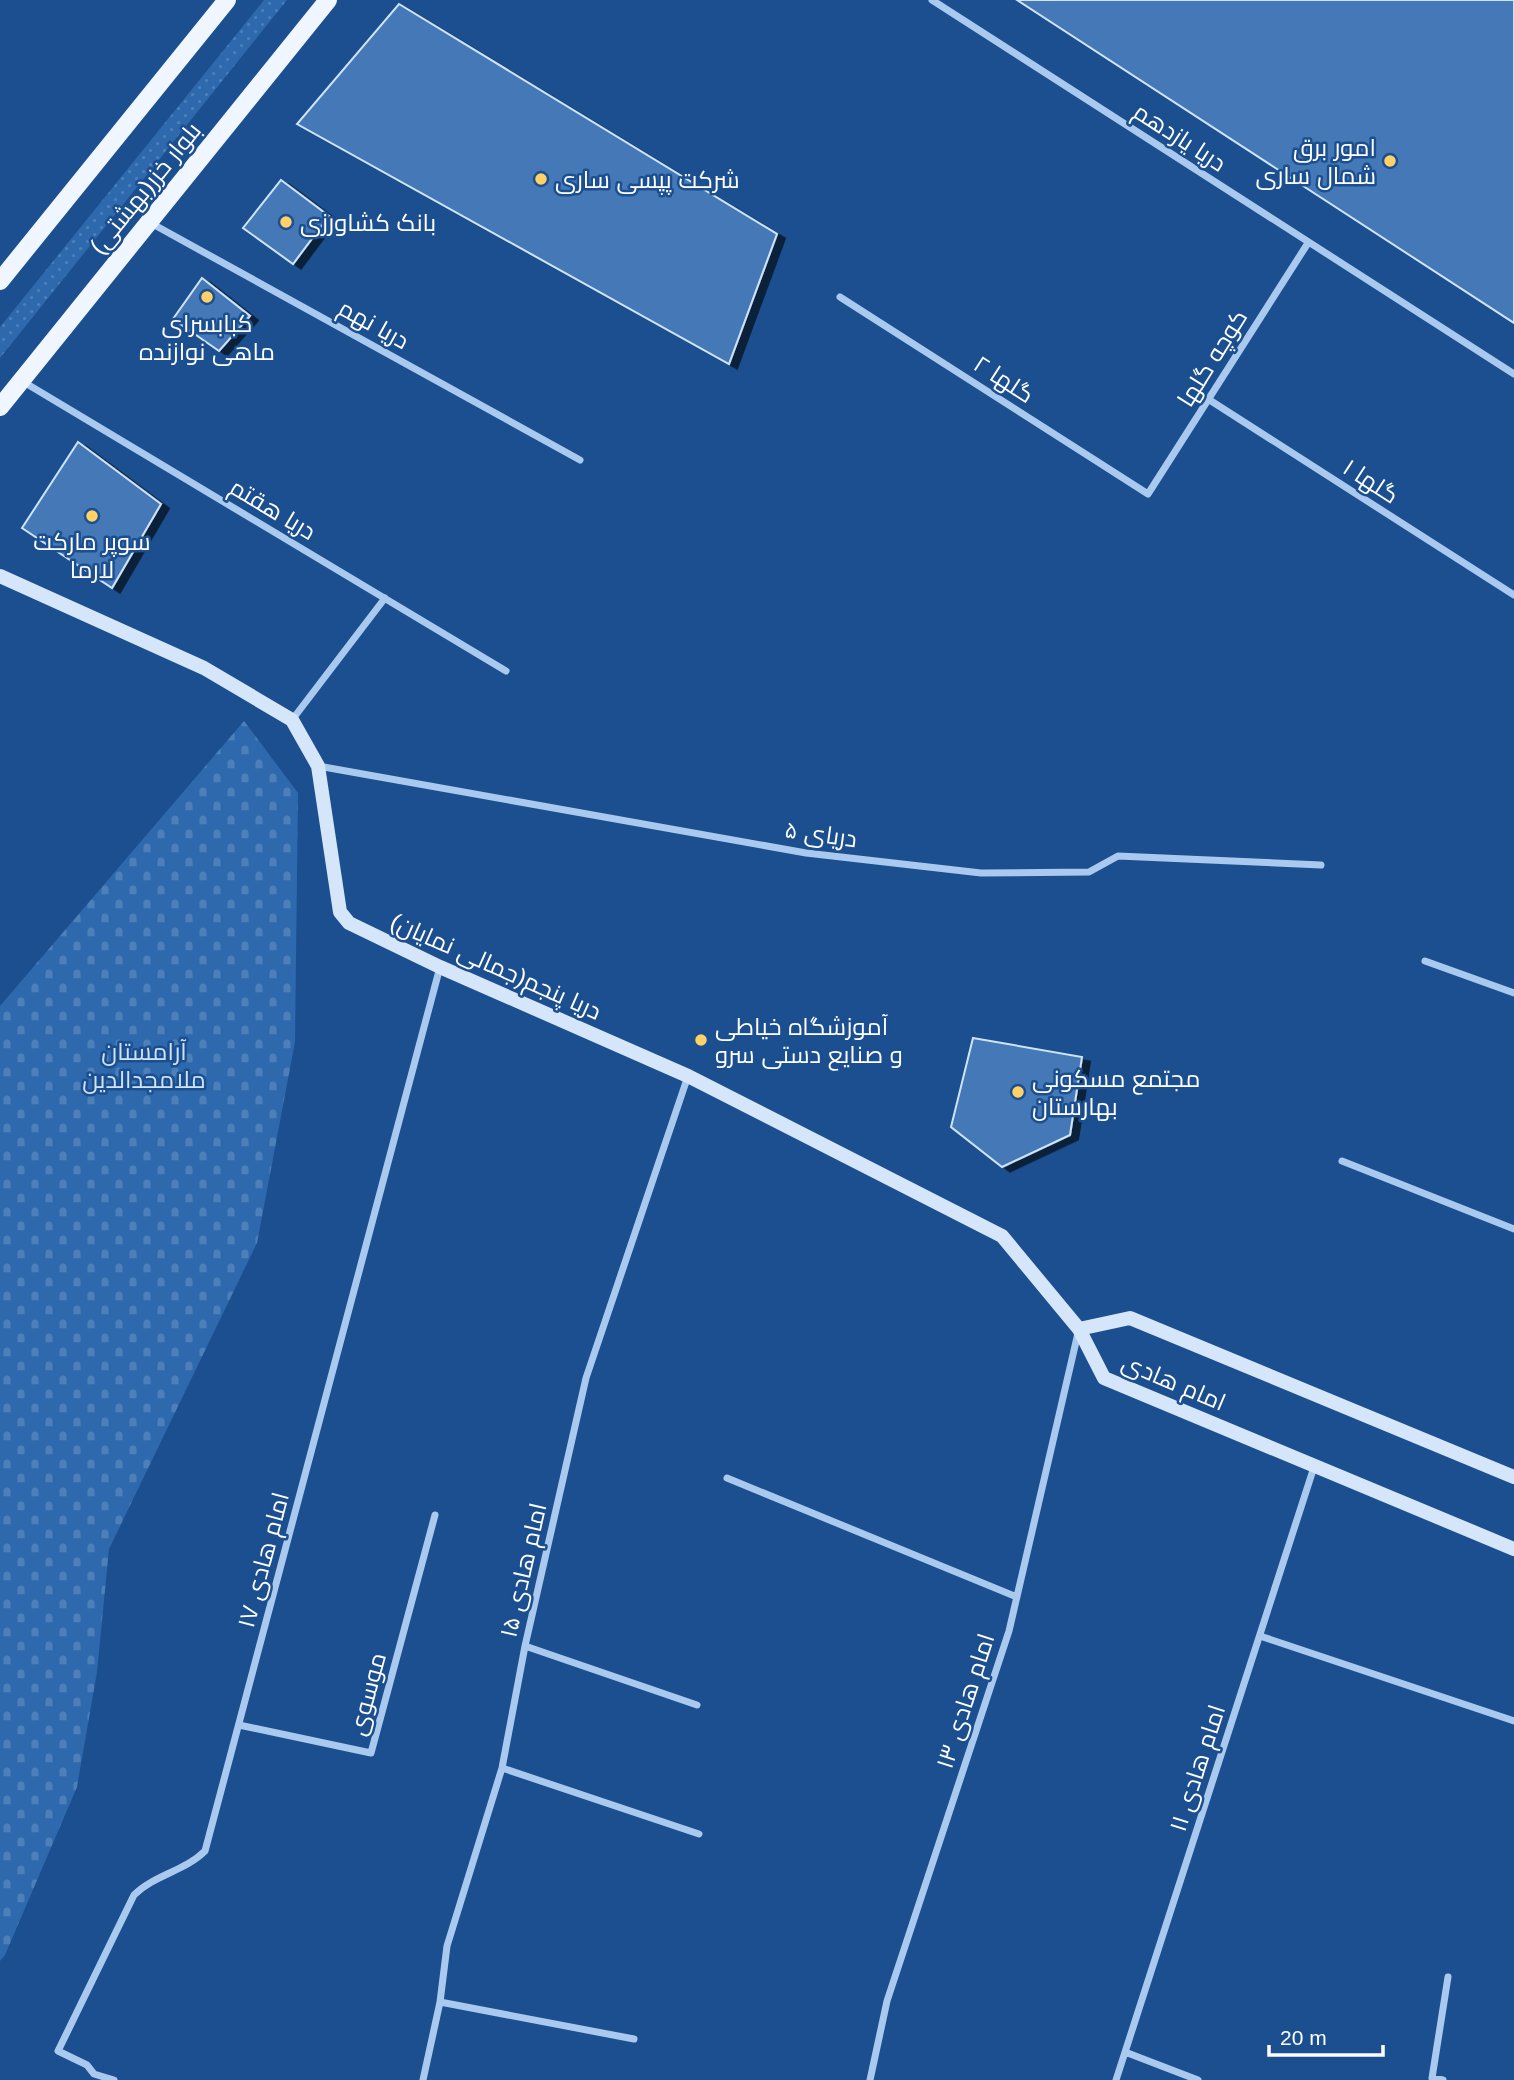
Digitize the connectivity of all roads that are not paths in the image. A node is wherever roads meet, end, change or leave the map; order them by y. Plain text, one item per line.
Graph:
1 (228, 0) edge
2 (328, 0) edge
3 (932, 0) edge
4 (149, 222) junction
5 (1308, 243) junction
6 (0, 281) edge
7 (840, 297) dead end
8 (1514, 374) edge
9 (21, 381) junction
10 (1208, 400) junction
11 (0, 407) edge
12 (580, 460) dead end
13 (1148, 494) joint
14 (0, 576) edge
15 (1514, 594) edge
16 (385, 598) junction
17 (506, 671) dead end
18 (292, 720) junction
19 (318, 766) junction
20 (1321, 865) dead end
21 (1425, 961) dead end
22 (440, 967) junction
23 (1514, 993) edge
24 (688, 1076) junction
25 (1342, 1161) dead end
26 (1514, 1229) edge
27 (1079, 1329) junction
28 (1314, 1467) junction
29 (1514, 1477) edge
30 (727, 1478) dead end
31 (435, 1515) dead end
32 (1514, 1549) edge
33 (1017, 1597) junction
34 (1260, 1636) junction
35 (525, 1646) junction
36 (698, 1705) dead end
37 (1514, 1721) edge
38 (239, 1726) junction
39 (502, 1768) junction
40 (699, 1834) dead end
41 (1448, 1977) dead end
42 (440, 2001) junction
43 (634, 2039) dead end
44 (1125, 2052) junction
45 (114, 2080) edge
46 (424, 2080) edge
47 (870, 2080) edge
48 (1116, 2080) edge
49 (1198, 2080) edge
50 (1443, 2080) edge

1 - 6 main road
2 - 4 main road, بلوار خزر(بهشتی)
3 - 5 street, دریا یازدهم
4 - 9 main road, بلوار خزر(بهشتی)
4 - 12 street, دریا نهم
5 - 8 street, دریا یازدهم
5 - 10 street, کوچه گلها
7 - 13 street, گلها ۲
9 - 11 main road, بلوار خزر(بهشتی)
9 - 16 street, دریا هقتم
10 - 13 street, کوچه گلها
10 - 15 street, گلها ۱
14 - 18 main road, دریا پنجم(جمالی نمایان)
16 - 17 street, دریا هقتم
16 - 18 street
18 - 19 main road, دریا پنجم(جمالی نمایان)
19 - 20 street, دریای ۵
19 - 22 main road, دریا پنجم(جمالی نمایان)
21 - 23 street
22 - 24 main road, دریا پنجم(جمالی نمایان)
22 - 38 street, امام هادی ۱۷
24 - 27 main road, دریا پنجم(جمالی نمایان)
24 - 35 street, امام هادی ۱۵
25 - 26 street
27 - 28 main road, امام هادی
27 - 29 main road, امام هادی
27 - 33 street, امام هادی ١٣
28 - 32 main road, امام هادی
28 - 34 street, امام هادی ١۱
30 - 33 street
31 - 38 street, موسوی
33 - 47 street, امام هادی ١٣
34 - 37 street
34 - 44 street, امام هادی ١۱
35 - 36 street
35 - 39 street, امام هادی ۱۵
38 - 45 street, امام هادی ۱۷
39 - 40 street
39 - 42 street, امام هادی ۱۵
41 - 50 street
42 - 43 street
42 - 46 street, امام هادی ۱۵
44 - 48 street, امام هادی ١۱
44 - 49 street

